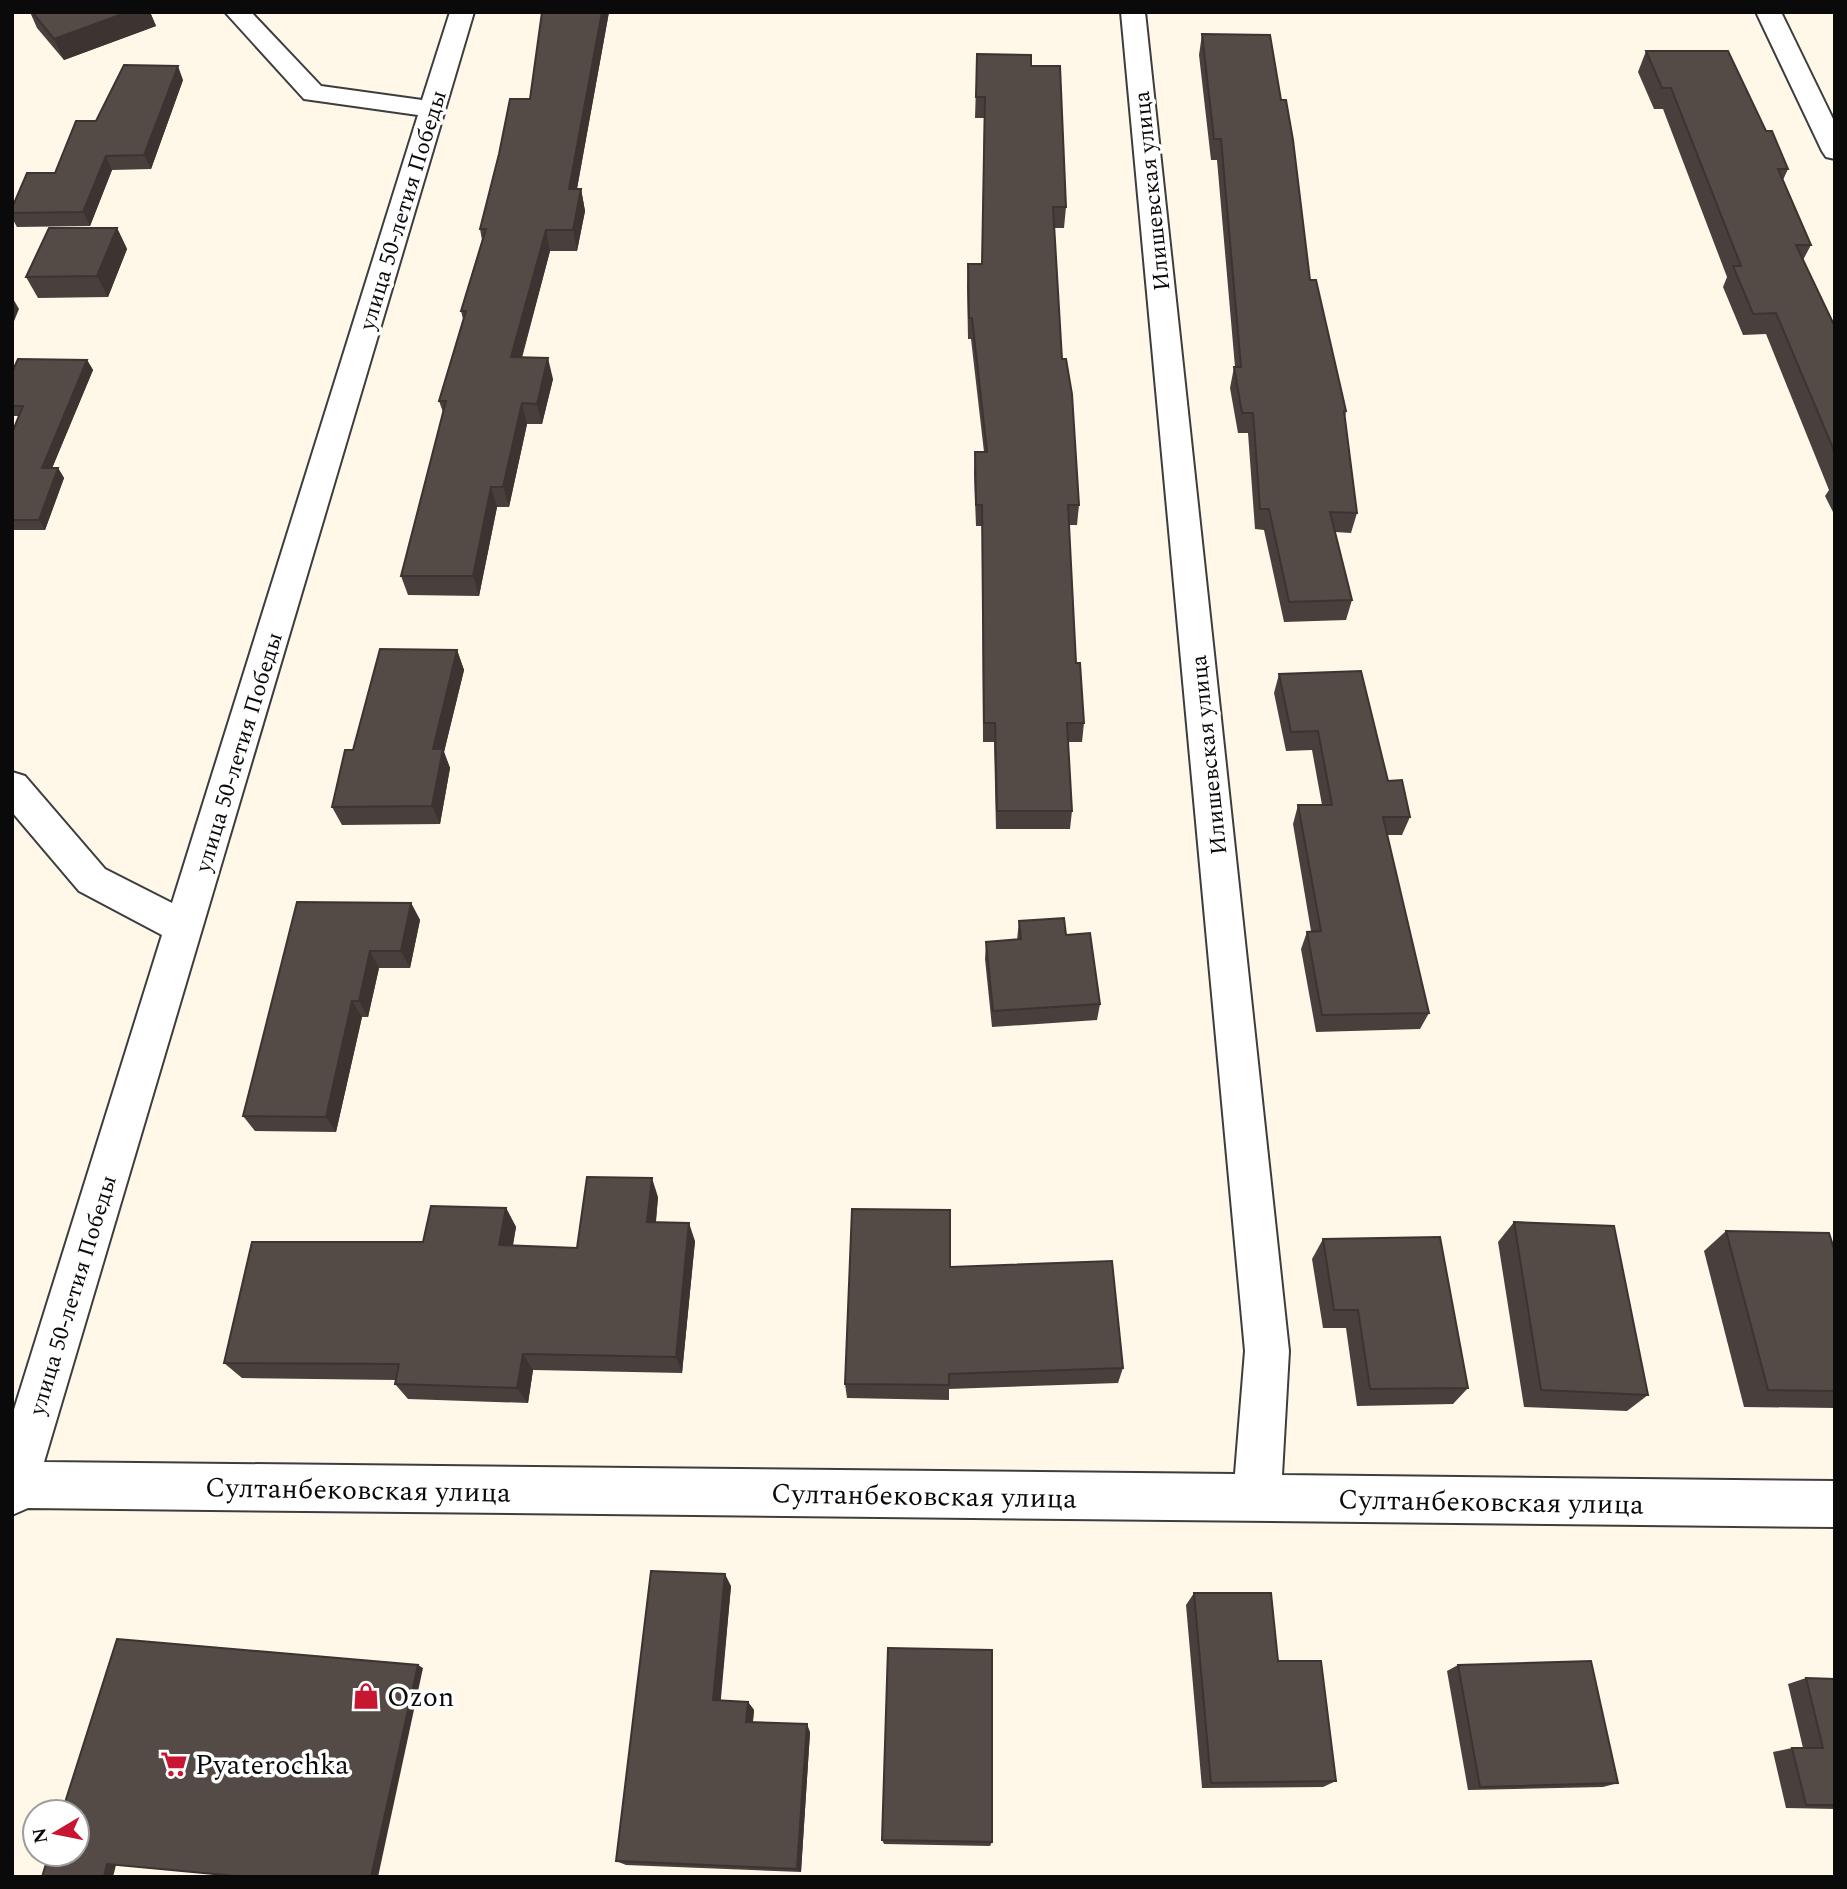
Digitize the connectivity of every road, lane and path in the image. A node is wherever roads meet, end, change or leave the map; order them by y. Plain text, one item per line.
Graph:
1 (237, 12) edge
2 (462, 12) edge
3 (1133, 12) edge
4 (1768, 12) edge
5 (433, 109) junction
6 (1835, 151) edge
7 (12, 786) edge
8 (184, 928) junction
9 (13, 1487) edge
10 (1257, 1498) junction
11 (1835, 1504) edge

1 - 5 street
2 - 5 street, улица 50-летия Победы
3 - 10 street, Илишевская улица
4 - 6 street
5 - 8 street, улица 50-летия Победы
7 - 8 street
8 - 9 street, улица 50-летия Победы
9 - 10 street, Султанбековская улица
10 - 11 street, Султанбековская улица

